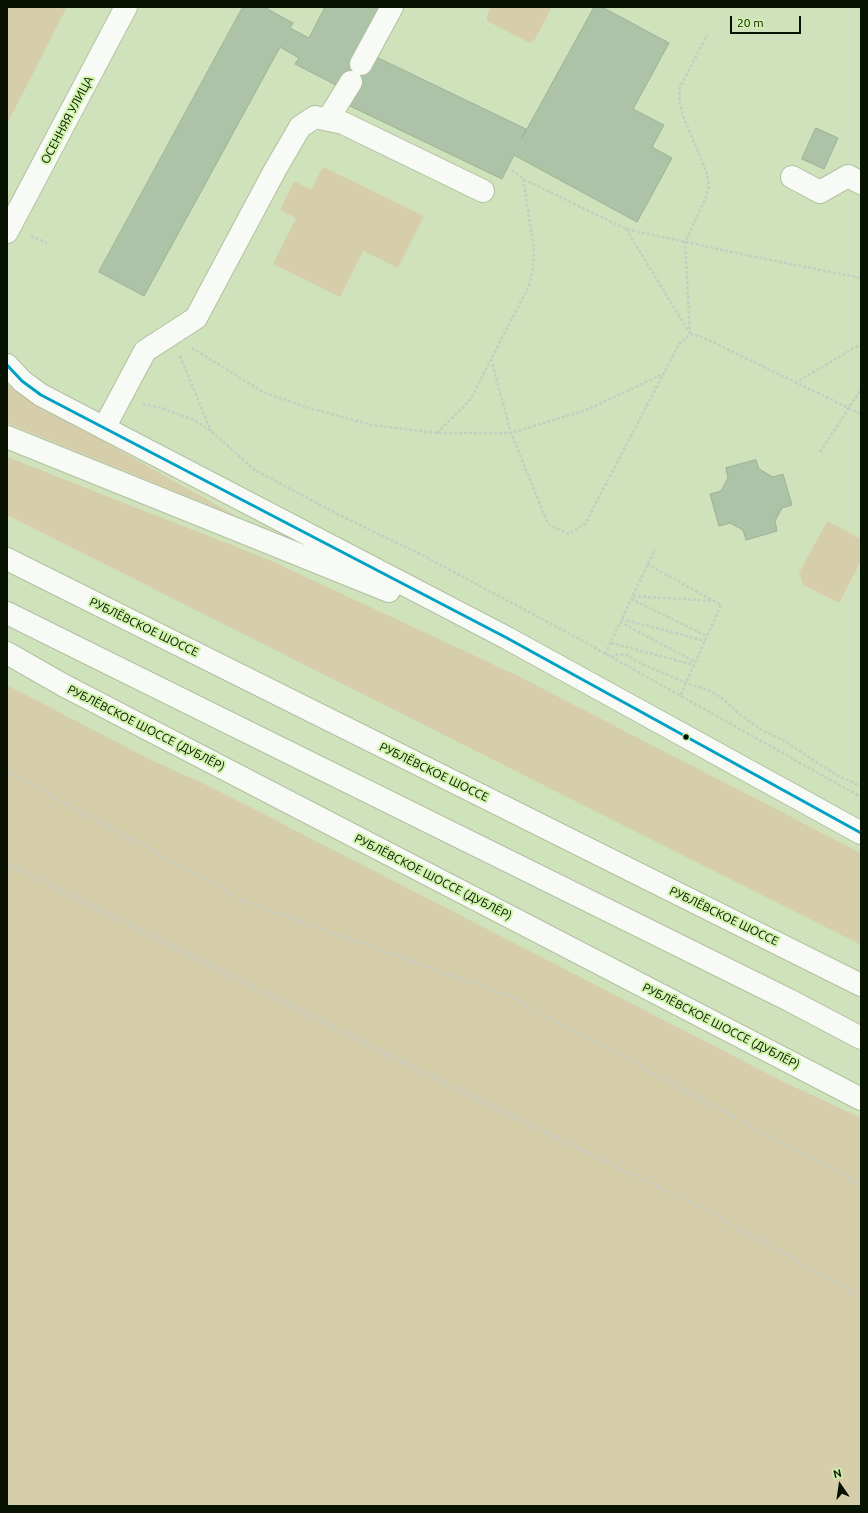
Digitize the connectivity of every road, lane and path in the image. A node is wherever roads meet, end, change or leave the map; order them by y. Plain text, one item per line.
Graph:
1 (126, 7) edge
2 (392, 7) edge
3 (707, 34) dead end
4 (328, 120) junction
5 (512, 170) dead end
6 (792, 177) dead end
7 (523, 178) junction
8 (861, 183) edge
9 (483, 191) dead end
10 (626, 229) junction
11 (8, 233) edge
12 (685, 242) junction
13 (861, 278) edge
14 (690, 334) junction
15 (171, 335) junction
16 (861, 344) edge
17 (491, 359) junction
18 (7, 365) edge
19 (663, 374) junction
20 (795, 383) junction
21 (861, 389) edge
22 (119, 399) junction
23 (849, 409) junction
24 (861, 414) edge
25 (104, 428) junction
26 (211, 431) junction
27 (437, 433) junction
28 (511, 433) junction
29 (7, 437) edge
30 (820, 452) dead end
31 (655, 549) dead end
32 (7, 559) edge
33 (648, 564) junction
34 (633, 596) junction
35 (631, 600) junction
36 (713, 601) junction
37 (7, 613) edge
38 (621, 620) junction
39 (707, 636) junction
40 (507, 638) junction
41 (705, 641) junction
42 (611, 643) junction
43 (7, 653) edge
44 (605, 654) junction
45 (610, 657) junction
46 (695, 662) junction
47 (694, 665) junction
48 (686, 683) junction
49 (680, 696) junction
50 (7, 772) edge
51 (861, 786) edge
52 (861, 797) edge
53 (861, 833) edge
54 (7, 862) edge
55 (861, 985) edge
56 (861, 1038) edge
57 (861, 1099) edge
58 (861, 1185) edge
59 (861, 1296) edge

1 - 11 main road, ОСЕННЯЯ УЛИЦА
2 - 4 main road
3 - 12 path
4 - 9 main road
4 - 15 main road
5 - 7 path
6 - 8 main road
7 - 10 path
7 - 17 path
10 - 12 path
10 - 14 path
12 - 13 path
12 - 14 path
14 - 19 path
14 - 20 path
15 - 22 main road
15 - 26 path
15 - 27 path
16 - 20 path
17 - 27 path
17 - 28 path
18 - 25 main road
19 - 28 path
19 - 28 path
20 - 23 path
21 - 23 path
22 - 25 main road
22 - 26 path
23 - 24 path
23 - 30 path
25 - 40 main road
26 - 44 path
27 - 28 path
29 - 40 main road
31 - 33 path
32 - 55 main road, РУБЛЁВСКОЕ ШОССЕ
33 - 34 path
33 - 36 path
34 - 35 path
34 - 36 path
35 - 38 path
35 - 39 path
36 - 39 path
37 - 56 main road
38 - 41 path
38 - 42 path
38 - 46 path
39 - 41 path
40 - 53 main road
41 - 46 path
42 - 44 path
42 - 47 path
43 - 57 main road, РУБЛЁВСКОЕ ШОССЕ (ДУБЛЁР)
44 - 45 path
45 - 48 path
45 - 49 path
46 - 47 path
47 - 48 path
48 - 49 path
48 - 51 path
49 - 52 path
50 - 58 path
54 - 59 path

